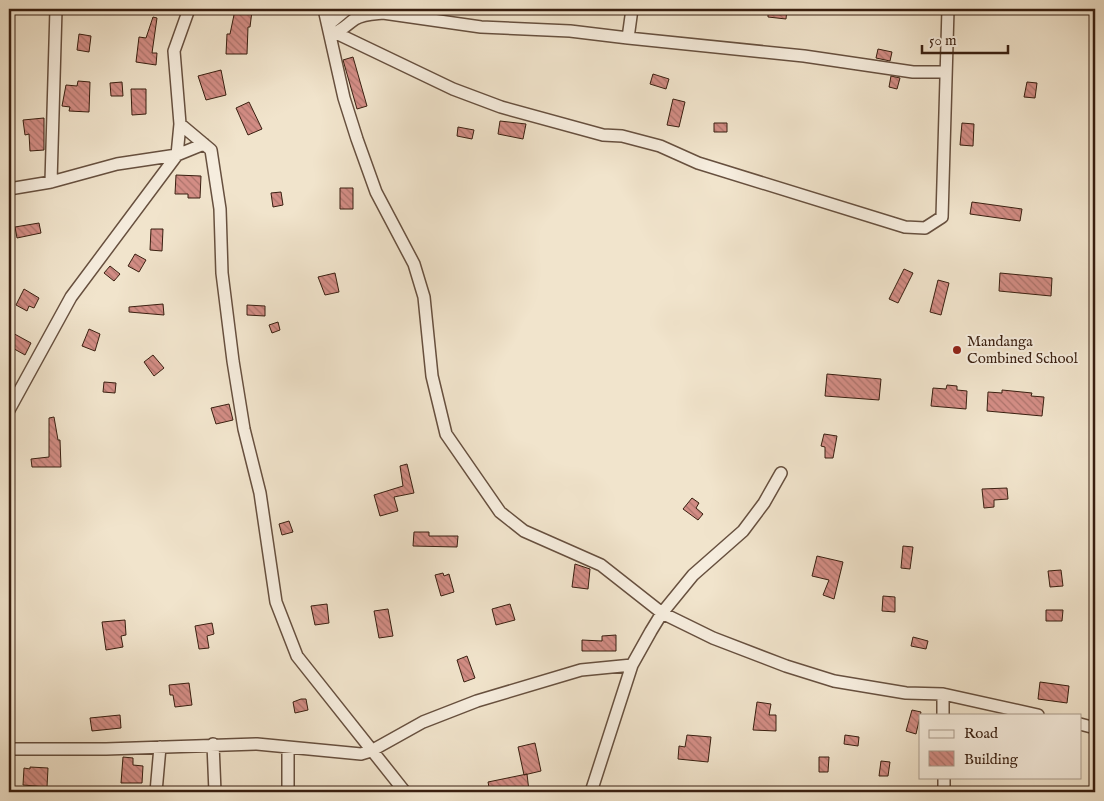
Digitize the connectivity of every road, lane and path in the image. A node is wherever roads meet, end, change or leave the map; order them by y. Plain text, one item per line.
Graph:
1 (56, 9) edge
2 (189, 9) edge
3 (324, 9) edge
4 (347, 9) edge
5 (632, 9) edge
6 (948, 9) edge
7 (331, 30) junction
8 (628, 38) junction
9 (946, 72) junction
10 (180, 124) junction
11 (204, 144) junction
12 (177, 155) junction
13 (51, 182) junction
14 (9, 189) edge
15 (9, 410) edge
16 (781, 472) dead end
17 (662, 613) junction
18 (632, 665) junction
19 (943, 694) junction
20 (943, 714) edge
21 (1033, 714) edge
22 (1082, 725) edge
23 (1095, 728) edge
24 (213, 744) junction
25 (160, 747) junction
26 (288, 747) junction
27 (9, 749) edge
28 (371, 751) junction
29 (944, 778) edge
30 (156, 792) edge
31 (215, 792) edge
32 (288, 792) edge
33 (405, 792) edge
34 (590, 792) edge
35 (944, 792) edge

1 - 13 street
2 - 10 street
3 - 7 street
4 - 7 street
5 - 8 street
6 - 9 street
7 - 8 street
7 - 9 street
7 - 17 street
8 - 9 street
10 - 11 street
10 - 12 street
11 - 12 street
11 - 28 street
12 - 13 street
12 - 15 street
13 - 14 street
16 - 17 street
17 - 18 street
17 - 19 street
18 - 28 street
18 - 34 street
19 - 20 street
19 - 21 street
22 - 23 street
24 - 25 street
24 - 26 street
24 - 31 street
25 - 27 street
25 - 30 street
26 - 28 street
26 - 32 street
28 - 33 street
29 - 35 street

